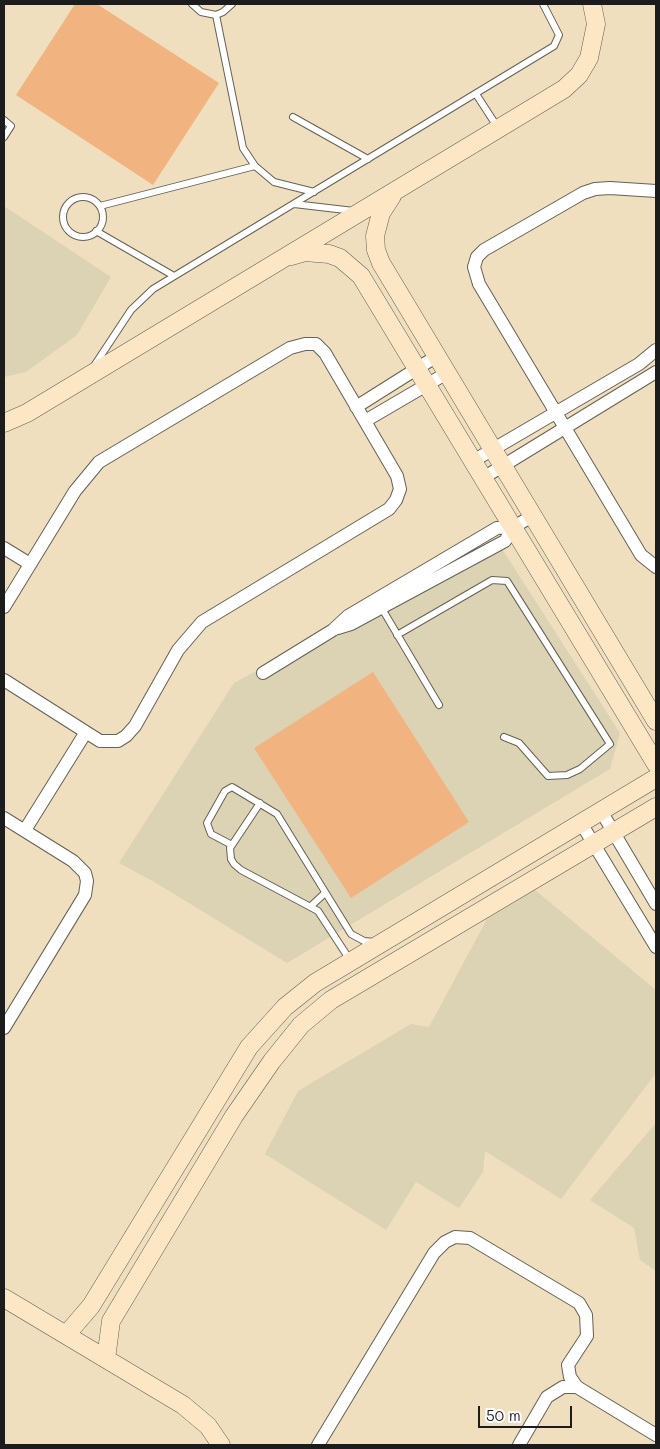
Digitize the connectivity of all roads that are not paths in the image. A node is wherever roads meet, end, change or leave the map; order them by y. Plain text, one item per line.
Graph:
1 (192, 4) edge
2 (232, 4) edge
3 (544, 4) edge
4 (592, 4) edge
5 (216, 15) junction
6 (476, 94) junction
7 (293, 117) dead end
8 (4, 120) edge
9 (498, 128) junction
10 (4, 138) edge
11 (368, 159) junction
12 (255, 166) junction
13 (407, 182) junction
14 (656, 191) edge
15 (314, 192) junction
16 (294, 204) junction
17 (100, 206) junction
18 (363, 212) junction
19 (96, 231) junction
20 (278, 260) junction
21 (174, 276) junction
22 (656, 350) edge
23 (437, 356) junction
24 (417, 369) junction
25 (656, 372) edge
26 (447, 374) junction
27 (86, 377) junction
28 (427, 385) junction
29 (356, 407) junction
30 (556, 412) junction
31 (365, 422) junction
32 (4, 424) edge
33 (565, 428) junction
34 (493, 449) junction
35 (473, 461) junction
36 (503, 466) junction
37 (483, 478) junction
38 (532, 516) junction
39 (514, 527) junction
40 (4, 548) edge
41 (30, 564) junction
42 (656, 567) edge
43 (379, 604) junction
44 (4, 608) edge
45 (397, 635) junction
46 (263, 673) dead end
47 (4, 680) edge
48 (439, 705) dead end
49 (656, 721) edge
50 (86, 732) junction
51 (504, 736) dead end
52 (656, 764) edge
53 (656, 778) edge
54 (260, 803) junction
55 (656, 808) edge
56 (601, 811) junction
57 (4, 818) edge
58 (581, 823) junction
59 (25, 830) junction
60 (614, 833) junction
61 (232, 845) junction
62 (594, 846) junction
63 (325, 893) junction
64 (656, 904) edge
65 (311, 906) junction
66 (382, 943) junction
67 (656, 947) edge
68 (351, 961) junction
69 (4, 1028) edge
70 (4, 1298) edge
71 (66, 1335) junction
72 (106, 1359) junction
73 (577, 1388) junction
74 (656, 1435) edge
75 (221, 1445) edge
76 (318, 1445) edge
77 (519, 1445) edge

1 - 5 lane
2 - 5 lane
3 - 6 lane
4 - 9 street
5 - 12 lane
6 - 9 lane
6 - 11 lane
7 - 11 lane
8 - 10 lane
9 - 13 street
11 - 15 lane
12 - 15 lane
12 - 17 lane
13 - 18 street
13 - 23 street
14 - 30 street
15 - 16 lane
16 - 18 lane
16 - 21 lane
17 - 19 lane
17 - 19 lane
18 - 20 street
19 - 21 lane
20 - 24 street
20 - 27 street
21 - 27 lane
22 - 30 street
23 - 24 street
23 - 26 street
24 - 28 street
24 - 29 street
25 - 33 street
26 - 28 street
26 - 34 street
27 - 32 street
28 - 31 street
28 - 35 street
29 - 31 street
29 - 41 street
30 - 33 street
30 - 34 street
31 - 50 street
33 - 36 street
33 - 42 street
34 - 35 street
34 - 36 street
35 - 37 street
36 - 37 street
36 - 38 street
37 - 39 street
38 - 39 street
38 - 49 street
39 - 43 street
39 - 52 street
40 - 41 street
41 - 44 street
43 - 45 lane
43 - 46 street
45 - 48 lane
45 - 51 lane
47 - 50 street
50 - 59 street
53 - 56 street
54 - 61 lane
54 - 61 lane
54 - 63 lane
55 - 60 street
56 - 58 street
56 - 60 street
57 - 59 street
58 - 62 street
58 - 66 street
59 - 69 street
60 - 62 street
60 - 64 street
61 - 65 lane
62 - 67 street
62 - 72 street
63 - 65 lane
63 - 66 lane
65 - 68 lane
66 - 68 street
68 - 71 street
70 - 71 street
71 - 72 street
72 - 75 street
73 - 74 street
73 - 76 street
73 - 77 street

